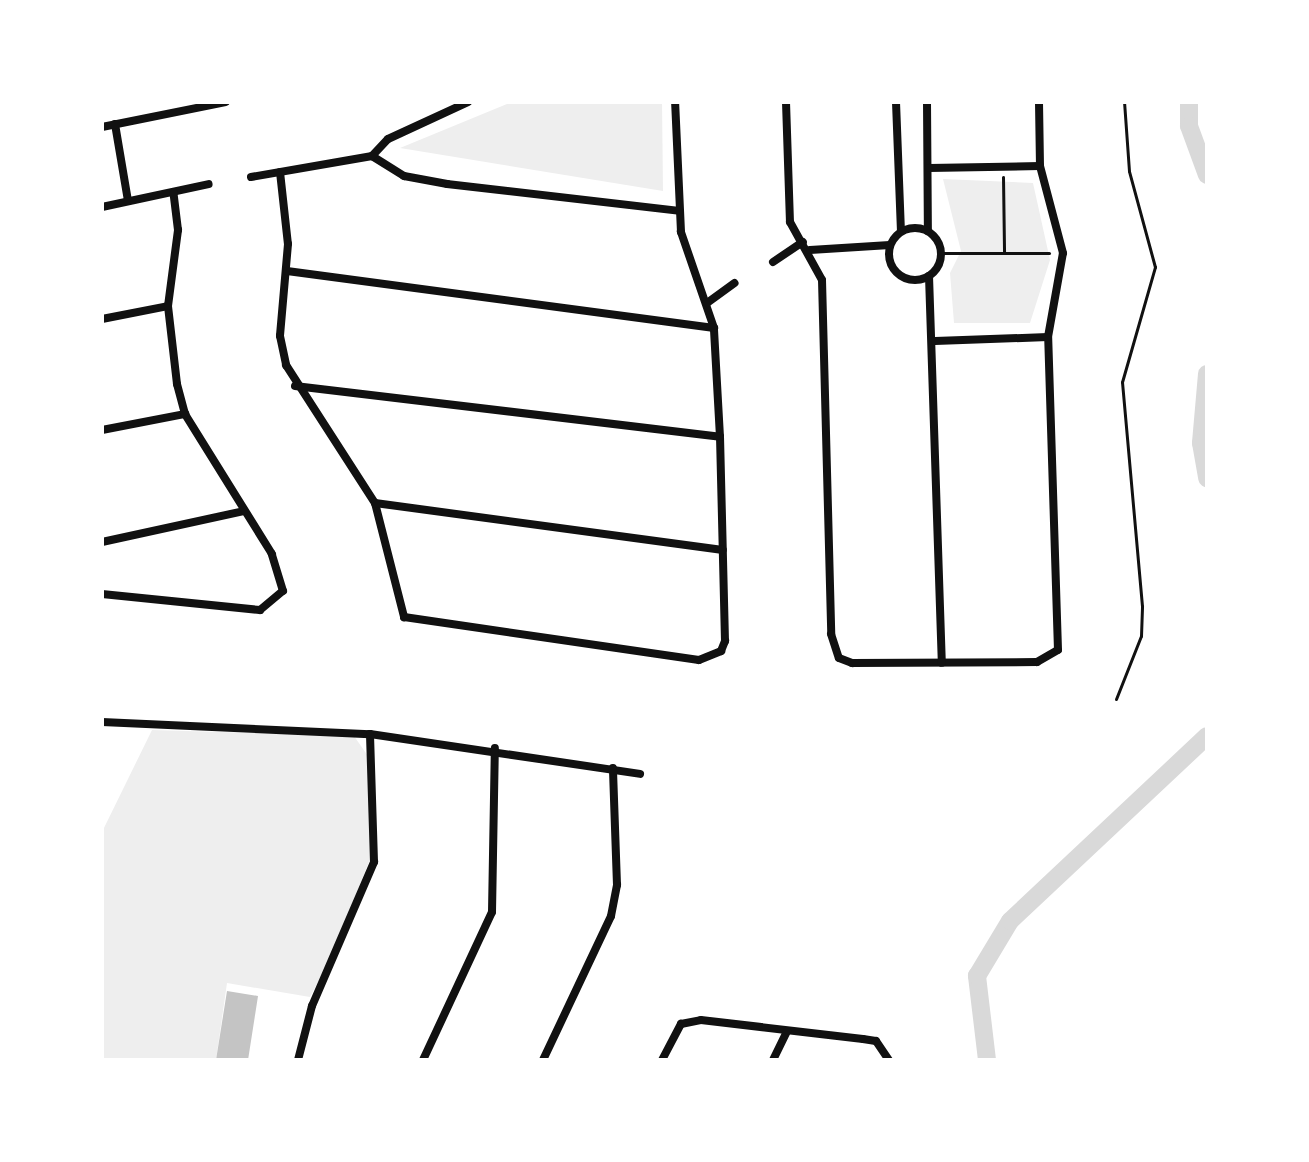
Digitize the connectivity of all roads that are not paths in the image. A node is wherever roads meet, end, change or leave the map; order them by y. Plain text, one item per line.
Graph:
1 (226, 102) edge
2 (468, 102) edge
3 (675, 102) edge
4 (786, 102) edge
5 (896, 102) edge
6 (927, 102) edge
7 (1039, 102) edge
8 (197, 105) edge
9 (115, 124) junction
10 (102, 127) edge
11 (372, 156) junction
12 (1040, 166) junction
13 (929, 168) junction
14 (280, 172) junction
15 (251, 177) dead end
16 (209, 184) dead end
17 (173, 192) junction
18 (128, 201) junction
19 (102, 207) edge
20 (679, 211) junction
21 (901, 231) junction
22 (928, 231) junction
23 (803, 242) junction
24 (890, 245) junction
25 (810, 250) junction
26 (773, 262) dead end
27 (287, 271) junction
28 (929, 276) junction
29 (735, 283) dead end
30 (707, 303) junction
31 (168, 306) junction
32 (102, 319) edge
33 (714, 328) junction
34 (1048, 337) junction
35 (935, 341) junction
36 (295, 386) junction
37 (185, 414) junction
38 (102, 430) edge
39 (720, 437) junction
40 (375, 503) junction
41 (244, 511) junction
42 (102, 542) edge
43 (723, 550) junction
44 (102, 594) edge
45 (942, 663) junction
46 (102, 722) edge
47 (370, 734) junction
48 (495, 748) junction
49 (613, 768) junction
50 (640, 774) dead end
51 (787, 1031) junction
52 (298, 1060) edge
53 (423, 1060) edge
54 (543, 1060) edge
55 (662, 1060) edge
56 (773, 1060) edge
57 (889, 1060) edge

1 - 8 street
2 - 11 street
3 - 20 street
4 - 23 street
5 - 21 street
6 - 13 street
7 - 12 street
8 - 9 street
9 - 10 street
9 - 18 street
11 - 14 street
11 - 20 street
12 - 13 street
12 - 34 street
13 - 22 street
14 - 15 street
14 - 27 street
16 - 17 street
17 - 18 street
17 - 31 street
18 - 19 street
20 - 30 street
21 - 22 street
21 - 24 street
22 - 28 street
23 - 25 street
23 - 26 street
24 - 25 street
24 - 28 street
25 - 45 street
27 - 33 street
27 - 36 street
28 - 35 street
29 - 30 street
30 - 33 street
31 - 32 street
31 - 37 street
33 - 39 street
34 - 35 street
34 - 45 street
35 - 45 street
36 - 39 street
36 - 40 street
37 - 38 street
37 - 41 street
39 - 43 street
40 - 43 street
40 - 43 street
41 - 42 street
41 - 44 street
46 - 47 street
47 - 48 street
47 - 52 street
48 - 49 street
48 - 53 street
49 - 50 street
49 - 54 street
51 - 55 street
51 - 56 street
51 - 57 street

